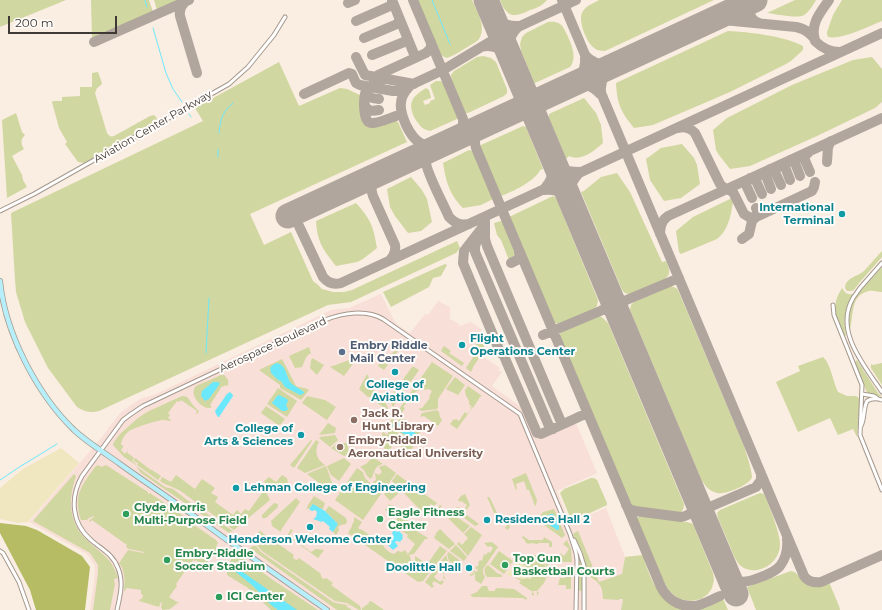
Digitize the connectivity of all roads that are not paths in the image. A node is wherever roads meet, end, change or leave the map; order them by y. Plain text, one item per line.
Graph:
1 (285, 17) dead end
2 (0, 211) edge
3 (882, 262) edge
4 (0, 281) edge
5 (833, 305) dead end
6 (882, 392) edge
7 (862, 394) junction
8 (878, 399) junction
9 (882, 400) edge
10 (860, 428) junction
11 (101, 450) junction
12 (882, 490) edge
13 (570, 534) junction
14 (0, 551) edge
15 (576, 594) junction
16 (584, 595) junction
17 (27, 610) edge
18 (118, 610) edge
19 (327, 610) edge
20 (576, 610) edge
21 (584, 610) edge

1 - 2 street, Aviation Center Parkway
3 - 6 street
4 - 11 main road
5 - 7 street
7 - 8 street
7 - 10 street
8 - 9 street
8 - 10 street
10 - 12 street
11 - 13 street, Aerospace Boulevard
11 - 18 street, Aerospace Boulevard
11 - 19 main road
13 - 15 street, Aerospace Boulevard
13 - 16 street, Aerospace Boulevard
14 - 17 street
15 - 16 street
15 - 20 street, Aerospace Boulevard
16 - 21 street, Aerospace Boulevard

